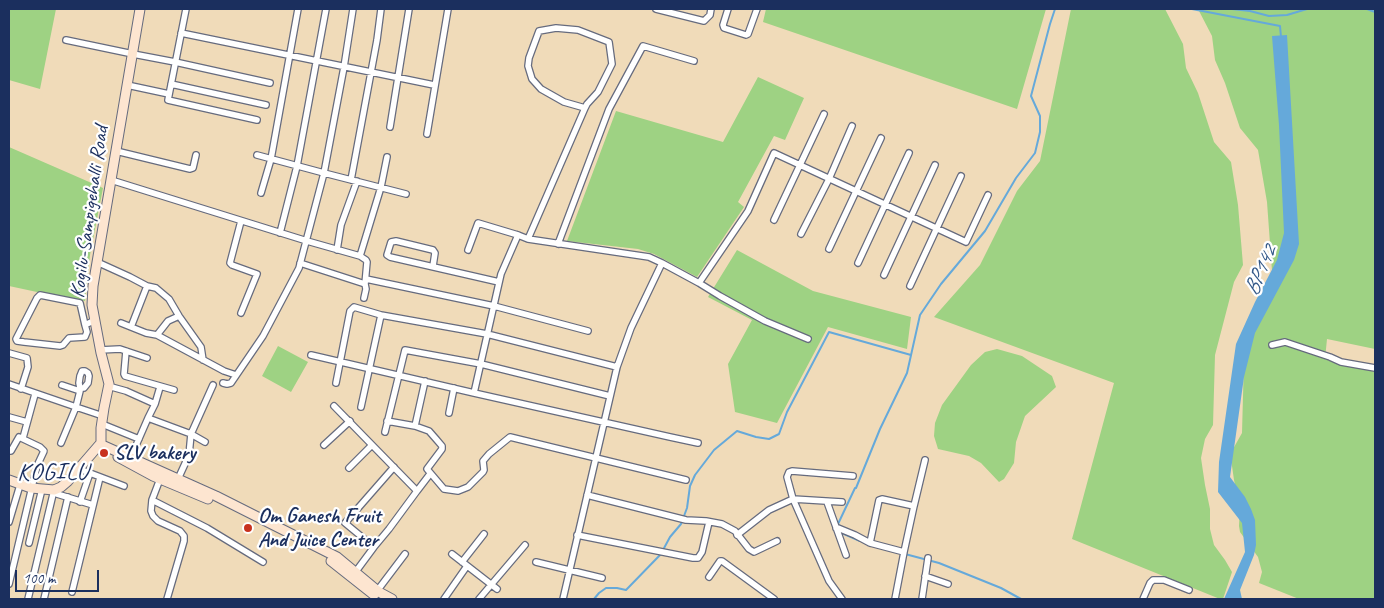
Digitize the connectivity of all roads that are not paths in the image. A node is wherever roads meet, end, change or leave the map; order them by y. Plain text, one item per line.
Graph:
1 (140, 9) edge
2 (186, 9) edge
3 (298, 9) edge
4 (326, 9) edge
5 (353, 9) edge
6 (381, 9) edge
7 (409, 9) edge
8 (448, 9) edge
9 (656, 9) edge
10 (712, 9) edge
11 (728, 9) edge
12 (757, 9) edge
13 (181, 33) junction
14 (66, 40) dead end
15 (132, 54) junction
16 (290, 55) junction
17 (317, 61) junction
18 (694, 61) dead end
19 (176, 62) junction
20 (344, 67) junction
21 (371, 72) junction
22 (398, 78) junction
23 (270, 83) dead end
24 (171, 84) junction
25 (127, 85) junction
26 (434, 85) junction
27 (169, 94) junction
28 (266, 106) dead end
29 (585, 108) junction
30 (824, 114) dead end
31 (257, 120) dead end
32 (390, 126) dead end
33 (852, 126) dead end
34 (428, 134) dead end
35 (881, 138) dead end
36 (116, 151) junction
37 (908, 153) dead end
38 (196, 154) dead end
39 (256, 155) dead end
40 (387, 157) dead end
41 (271, 159) junction
42 (935, 165) dead end
43 (297, 166) junction
44 (799, 166) junction
45 (324, 173) junction
46 (961, 176) dead end
47 (829, 179) junction
48 (111, 180) junction
49 (354, 181) junction
50 (381, 187) junction
51 (857, 192) junction
52 (261, 193) dead end
53 (406, 194) dead end
54 (988, 195) dead end
55 (885, 205) junction
56 (911, 217) junction
57 (774, 220) dead end
58 (241, 221) junction
59 (938, 229) junction
60 (280, 233) junction
61 (518, 234) junction
62 (801, 234) dead end
63 (528, 240) junction
64 (306, 241) junction
65 (558, 244) junction
66 (829, 249) dead end
67 (337, 250) junction
68 (468, 250) dead end
69 (360, 256) junction
70 (97, 262) junction
71 (300, 263) junction
72 (662, 263) junction
73 (858, 263) dead end
74 (433, 266) junction
75 (884, 275) dead end
76 (365, 282) junction
77 (499, 282) junction
78 (699, 283) junction
79 (147, 286) junction
80 (910, 286) dead end
81 (364, 298) dead end
82 (494, 306) junction
83 (241, 314) dead end
84 (381, 315) junction
85 (178, 316) junction
86 (95, 320) junction
87 (121, 323) dead end
88 (85, 326) junction
89 (131, 327) junction
90 (588, 331) dead end
91 (487, 334) junction
92 (158, 335) junction
93 (808, 339) dead end
94 (1272, 345) dead end
95 (100, 350) junction
96 (126, 351) junction
97 (9, 353) edge
98 (311, 355) dead end
99 (147, 358) dead end
100 (203, 360) junction
101 (341, 361) junction
102 (481, 364) junction
103 (617, 367) junction
104 (369, 368) junction
105 (1375, 368) edge
106 (236, 375) junction
107 (398, 375) junction
108 (425, 381) junction
109 (223, 383) dead end
110 (336, 383) dead end
111 (9, 384) edge
112 (62, 385) dead end
113 (213, 385) dead end
114 (108, 386) junction
115 (160, 387) junction
116 (454, 388) junction
117 (21, 389) junction
118 (174, 390) dead end
119 (474, 393) junction
120 (34, 394) junction
121 (610, 396) junction
122 (156, 404) junction
123 (334, 406) dead end
124 (76, 407) junction
125 (361, 407) dead end
126 (449, 413) dead end
127 (9, 417) edge
128 (148, 418) junction
129 (102, 420) junction
130 (350, 421) junction
131 (387, 421) junction
132 (27, 422) junction
133 (604, 423) junction
134 (415, 426) junction
135 (385, 432) dead end
136 (191, 434) junction
137 (23, 438) junction
138 (138, 439) junction
139 (205, 442) dead end
140 (698, 442) dead end
141 (61, 443) dead end
142 (372, 444) junction
143 (324, 445) dead end
144 (101, 447) junction
145 (9, 451) edge
146 (131, 457) junction
147 (596, 458) junction
148 (925, 460) dead end
149 (394, 467) junction
150 (146, 468) junction
151 (349, 468) dead end
152 (86, 471) junction
153 (430, 474) junction
154 (853, 476) dead end
155 (100, 477) junction
156 (160, 479) junction
157 (178, 479) junction
158 (686, 480) dead end
159 (9, 482) edge
160 (20, 486) junction
161 (124, 486) dead end
162 (31, 489) junction
163 (41, 491) junction
164 (55, 491) junction
165 (417, 491) junction
166 (587, 495) junction
167 (68, 497) junction
168 (793, 499) junction
169 (152, 500) junction
170 (80, 502) junction
171 (827, 502) junction
172 (842, 502) dead end
173 (93, 505) junction
174 (914, 506) junction
175 (9, 522) edge
176 (709, 522) junction
177 (839, 529) junction
178 (484, 534) dead end
179 (577, 534) junction
180 (737, 535) junction
181 (777, 541) dead end
182 (29, 543) dead end
183 (870, 543) junction
184 (525, 545) dead end
185 (374, 547) junction
186 (405, 554) dead end
187 (452, 554) dead end
188 (903, 554) junction
189 (846, 555) dead end
190 (928, 561) dead end
191 (263, 562) dead end
192 (536, 562) dead end
193 (464, 564) junction
194 (569, 570) junction
195 (353, 575) junction
196 (709, 576) dead end
197 (925, 576) junction
198 (602, 578) dead end
199 (9, 584) edge
200 (948, 584) dead end
201 (491, 585) junction
202 (497, 589) dead end
203 (1189, 590) dead end
204 (72, 592) dead end
205 (379, 595) edge
206 (28, 599) edge
207 (44, 599) edge
208 (167, 599) edge
209 (392, 599) edge
210 (444, 599) edge
211 (479, 599) edge
212 (563, 599) edge
213 (774, 599) edge
214 (842, 599) edge
215 (896, 599) edge
216 (922, 599) edge
217 (1143, 599) edge

1 - 15 main road, Kogilu-Sampigehalli Road
2 - 13 street
3 - 16 street
4 - 17 street
5 - 20 street
6 - 21 street
7 - 22 street
8 - 26 street
9 - 10 street
11 - 12 street
13 - 16 street
13 - 19 street
14 - 15 street
15 - 19 street
15 - 25 main road, Kogilu-Sampigehalli Road
16 - 17 street
16 - 41 street
17 - 20 street
17 - 43 street
18 - 65 street
19 - 23 street
19 - 24 street
20 - 21 street
20 - 45 street
21 - 22 street
21 - 49 street
22 - 26 street
22 - 32 street
24 - 27 street
24 - 28 street
25 - 27 street
25 - 36 main road, Kogilu-Sampigehalli Road
26 - 34 street
27 - 31 street
29 - 29 street
29 - 63 street
30 - 44 street
33 - 47 street
35 - 51 street
36 - 38 street
36 - 48 main road, Kogilu-Sampigehalli Road
37 - 55 street
39 - 41 street
40 - 50 street
41 - 43 street
41 - 52 street
42 - 56 street
43 - 45 street
43 - 60 street
44 - 47 street
44 - 57 street
44 - 78 street
45 - 49 street
45 - 64 street
46 - 59 street
47 - 51 street
47 - 62 street
48 - 58 street
48 - 70 main road, Kogilu-Sampigehalli Road
49 - 50 street
49 - 67 street
50 - 53 street
50 - 69 street
51 - 55 street
51 - 66 street
54 - 59 street
55 - 56 street
55 - 73 street
56 - 59 street
56 - 75 street
58 - 60 street
58 - 83 street
59 - 80 street
60 - 64 street
61 - 63 street
61 - 68 street
61 - 77 street
63 - 65 street
64 - 67 street
64 - 71 street
65 - 72 street
67 - 69 street
69 - 76 street
70 - 79 street
70 - 86 main road, Kogilu-Sampigehalli Road
71 - 76 street
71 - 106 street
72 - 78 street
72 - 103 street
74 - 74 street
74 - 77 street
76 - 81 street
76 - 82 street
77 - 82 street
78 - 93 street
79 - 85 street
79 - 89 street
82 - 90 street
82 - 91 street
84 - 91 street
84 - 101 street
84 - 104 street
85 - 92 street
85 - 100 street
86 - 88 street
86 - 95 main road, Kogilu-Sampigehalli Road
87 - 89 street
88 - 88 street
89 - 92 street
91 - 102 street
91 - 103 street
92 - 100 street
94 - 105 street
95 - 96 street
95 - 114 main road, Kogilu-Sampigehalli Road
96 - 99 street
96 - 115 street
97 - 117 street
98 - 101 street
100 - 106 street
101 - 104 street
101 - 110 street
102 - 107 street
102 - 119 street
102 - 121 street
103 - 121 street
104 - 107 street
104 - 125 street
106 - 109 street
107 - 108 street
107 - 131 street
108 - 116 street
108 - 134 street
111 - 117 street
112 - 124 street
113 - 136 street
114 - 122 street
114 - 129 main road, Kogilu-Sampigehalli Road
115 - 118 street
115 - 122 street
116 - 119 street
116 - 126 street
117 - 120 street
119 - 133 street
120 - 124 street
120 - 132 street
121 - 133 street
122 - 128 street
123 - 130 street
124 - 129 street
124 - 141 street
127 - 132 street
128 - 136 street
128 - 138 street
129 - 138 street
129 - 144 main road, Kogilu-Sampigehalli Road
130 - 142 street
130 - 143 street
131 - 134 street
131 - 135 street
132 - 137 street
133 - 140 street
133 - 147 street
134 - 153 street
136 - 139 street
136 - 157 street
137 - 145 street
137 - 162 street
138 - 146 street
142 - 149 street
142 - 151 street
144 - 146 main road
144 - 150 main road
144 - 152 main road
144 - 164 main road
146 - 150 main road
147 - 153 street
147 - 158 street
147 - 166 street
148 - 174 street
149 - 165 street
149 - 185 street
150 - 156 main road
150 - 157 main road
152 - 155 street
152 - 164 main road
152 - 170 street
153 - 165 street
154 - 168 street
155 - 161 street
155 - 173 street
156 - 169 street
156 - 195 main road
157 - 195 main road
159 - 160 main road
160 - 162 main road
160 - 175 street
162 - 163 main road
162 - 199 street
163 - 164 main road
163 - 182 street
164 - 167 street
164 - 206 street
165 - 185 street
166 - 176 street
166 - 179 street
167 - 170 street
167 - 207 street
168 - 171 street
168 - 180 street
168 - 214 street
169 - 191 street
169 - 208 street
170 - 173 street
171 - 172 street
171 - 177 street
173 - 204 street
174 - 183 street
174 - 188 street
176 - 179 street
176 - 180 street
177 - 183 street
177 - 189 street
178 - 193 street
179 - 194 street
180 - 181 street
183 - 188 street
184 - 201 street
185 - 195 street
186 - 205 street
187 - 193 street
188 - 215 street
190 - 197 street
192 - 194 street
193 - 201 street
193 - 210 street
194 - 198 street
194 - 212 street
195 - 205 main road
196 - 213 street
197 - 200 street
197 - 216 street
201 - 202 street
201 - 211 street
203 - 217 street
205 - 209 main road

